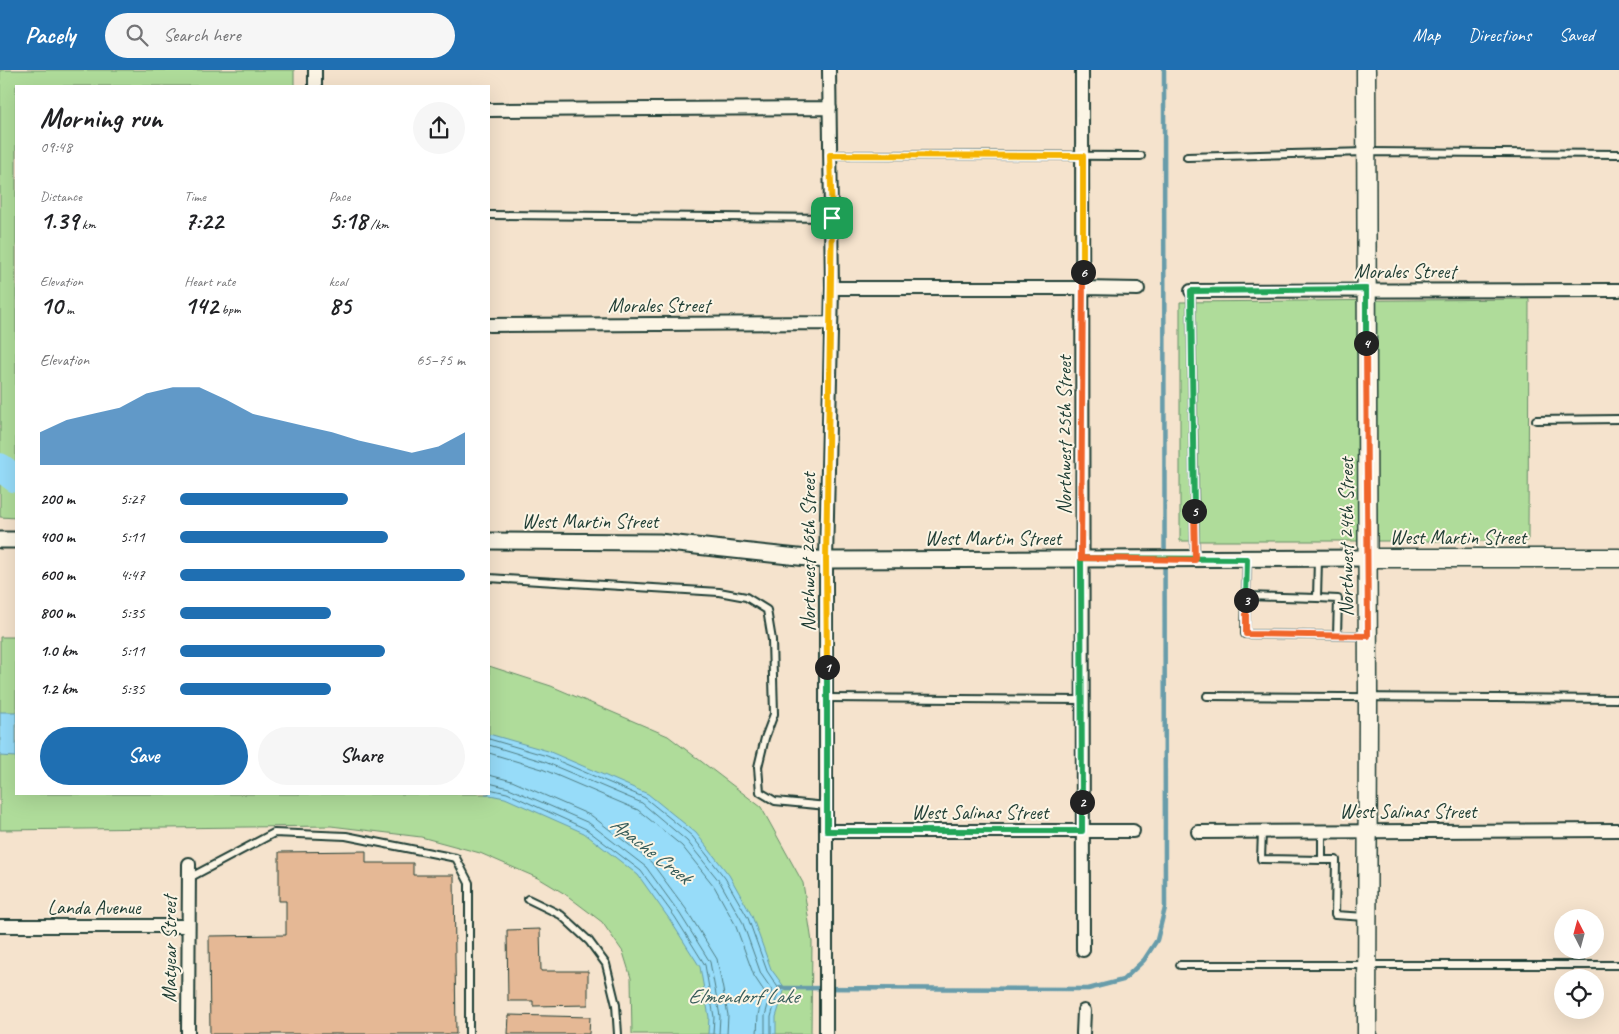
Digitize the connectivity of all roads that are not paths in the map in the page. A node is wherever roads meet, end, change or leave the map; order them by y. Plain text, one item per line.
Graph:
1 (314, 70) edge
2 (829, 70) edge
3 (1082, 70) edge
4 (1366, 70) edge
5 (314, 85) edge
6 (830, 108) junction
7 (490, 110) edge
8 (1366, 152) junction
9 (1619, 154) edge
10 (830, 155) junction
11 (1083, 156) junction
12 (1141, 156) dead end
13 (1187, 157) dead end
14 (490, 215) edge
15 (832, 218) junction
16 (832, 288) junction
17 (1083, 288) junction
18 (1138, 289) dead end
19 (1366, 289) junction
20 (1619, 290) edge
21 (1191, 291) joint
22 (830, 323) junction
23 (490, 325) edge
24 (1619, 419) edge
25 (1536, 420) dead end
26 (0, 540) edge
27 (15, 540) edge
28 (490, 541) edge
29 (1081, 558) junction
30 (1368, 558) junction
31 (1619, 558) edge
32 (1192, 559) junction
33 (1247, 559) junction
34 (1318, 559) junction
35 (826, 560) junction
36 (490, 578) edge
37 (1246, 596) junction
38 (1318, 598) junction
39 (1337, 635) junction
40 (1368, 636) junction
41 (1207, 696) dead end
42 (827, 698) junction
43 (1368, 698) junction
44 (1619, 699) edge
45 (1083, 700) junction
46 (827, 806) junction
47 (1368, 830) junction
48 (1619, 830) edge
49 (827, 831) junction
50 (1082, 831) junction
51 (1133, 831) dead end
52 (1262, 831) junction
53 (1322, 831) junction
54 (1198, 832) dead end
55 (1322, 860) junction
56 (189, 864) dead end
57 (189, 878) junction
58 (528, 899) dead end
59 (1367, 917) junction
60 (0, 926) edge
61 (188, 926) junction
62 (1083, 950) dead end
63 (1180, 965) dead end
64 (1367, 965) junction
65 (1619, 966) edge
66 (1084, 1011) dead end
67 (188, 1034) edge
68 (469, 1034) edge
69 (618, 1034) edge
70 (826, 1034) edge
71 (1083, 1034) edge
72 (1367, 1034) edge

1 - 5 street
2 - 6 street, Northwest 26th Street
3 - 11 street, Northwest 25th Street
4 - 8 main road, Northwest 24th Street
6 - 7 street
6 - 10 street, Northwest 26th Street
8 - 9 lane
8 - 13 lane
8 - 19 main road, Northwest 24th Street
10 - 11 lane
10 - 15 street, Northwest 26th Street
11 - 12 lane
11 - 17 street, Northwest 25th Street
14 - 15 lane
15 - 16 street, Northwest 26th Street
16 - 17 street
16 - 22 street, Northwest 26th Street
17 - 18 street
17 - 29 street, Northwest 25th Street
19 - 20 street, Morales Street
19 - 21 street, Morales Street
19 - 30 main road, Northwest 24th Street
21 - 32 lane
22 - 23 street, Morales Street
22 - 35 street, Northwest 26th Street
24 - 25 lane
26 - 27 street
28 - 35 street, West Martin Street
29 - 32 street, West Martin Street
29 - 35 street, West Martin Street
29 - 45 street, Northwest 25th Street
30 - 31 main road, West Martin Street
30 - 34 street, West Martin Street
30 - 40 main road, Northwest 24th Street
32 - 33 street, West Martin Street
33 - 34 street, West Martin Street
33 - 37 lane
34 - 38 lane
35 - 42 street, Northwest 26th Street
36 - 46 lane
37 - 38 lane
37 - 39 lane
38 - 39 lane
39 - 40 lane
40 - 43 main road, Northwest 24th Street
41 - 43 lane
42 - 45 lane
42 - 46 street, Northwest 26th Street
43 - 44 lane
43 - 47 main road, Northwest 24th Street
45 - 50 street, Northwest 25th Street
46 - 49 street, Northwest 26th Street
47 - 48 street, West Salinas Street
47 - 53 street, West Salinas Street
47 - 59 main road, Northwest 24th Street
49 - 50 street, West Salinas Street
49 - 70 street, Northwest 26th Street
50 - 51 street, West Salinas Street
50 - 62 street, Northwest 25th Street
52 - 53 street, West Salinas Street
52 - 54 street, West Salinas Street
52 - 55 lane
53 - 55 lane
55 - 59 lane
56 - 57 street, Matyear Street
57 - 61 street, Matyear Street
57 - 68 lane
58 - 69 lane
59 - 64 main road, Northwest 24th Street
60 - 61 street, Landa Avenue
61 - 67 street, Matyear Street
63 - 64 lane
64 - 65 lane
64 - 72 main road, Northwest 24th Street
66 - 71 street

